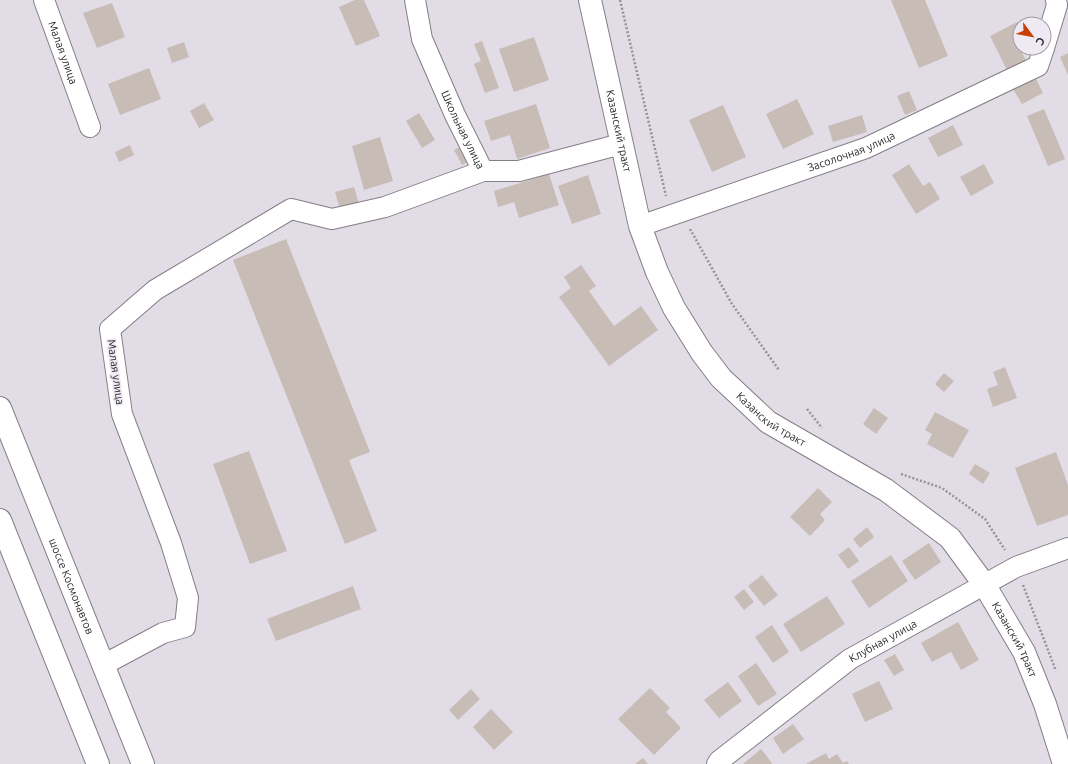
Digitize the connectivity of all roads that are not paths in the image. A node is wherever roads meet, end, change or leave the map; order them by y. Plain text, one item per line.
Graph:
1 (44, 0) edge
2 (415, 0) edge
3 (590, 0) edge
4 (1056, 0) edge
5 (1052, 22) edge
6 (1041, 56) edge
7 (90, 127) dead end
8 (621, 144) junction
9 (483, 171) junction
10 (640, 226) junction
11 (0, 408) edge
12 (0, 520) edge
13 (1068, 548) edge
14 (984, 584) junction
15 (103, 665) junction
16 (98, 764) edge
17 (143, 764) edge
18 (718, 764) edge
19 (1064, 764) edge

1 - 7 street, Малая улица
2 - 9 street, Школьная улица
3 - 8 street, Казанский тракт
4 - 5 street, Засолочная улица
6 - 10 street, Засолочная улица
8 - 9 street, Школьная улица
8 - 10 street, Казанский тракт
9 - 15 street, Малая улица
10 - 14 street, Казанский тракт
11 - 15 street, шоссе Космонавтов
12 - 16 street
13 - 14 street, Клубная улица
14 - 18 street, Клубная улица
14 - 19 street, Казанский тракт
15 - 17 street, шоссе Космонавтов

